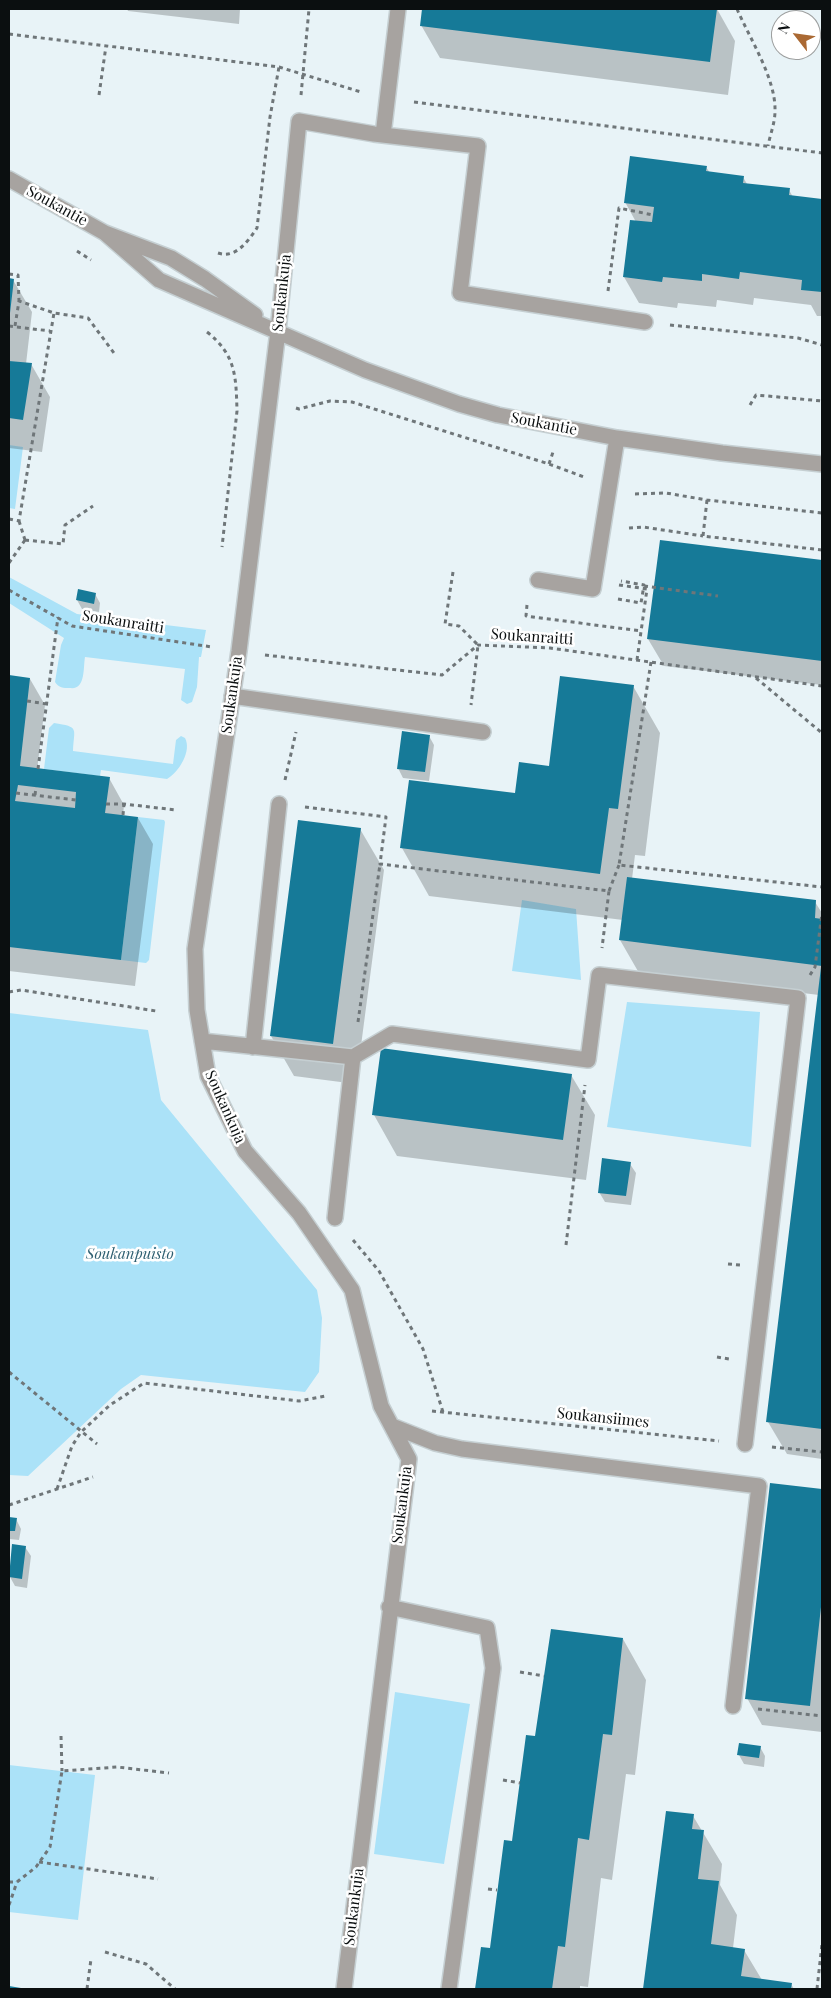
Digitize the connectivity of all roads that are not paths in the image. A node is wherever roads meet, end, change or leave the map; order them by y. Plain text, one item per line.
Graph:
1 (398, 9) edge
2 (383, 135) junction
3 (9, 179) edge
4 (105, 233) junction
5 (645, 322) road end
6 (278, 332) junction
7 (617, 438) junction
8 (822, 464) edge
9 (538, 580) dead end
10 (232, 696) junction
11 (483, 732) dead end
12 (279, 804) road end
13 (202, 1041) junction
14 (253, 1047) junction
15 (353, 1057) junction
16 (335, 1218) road end
17 (392, 1426) junction
18 (745, 1444) road end
19 (389, 1607) junction
20 (733, 1706) road end
21 (344, 1989) edge
22 (449, 1989) edge

1 - 2 street
2 - 5 street
2 - 6 street, Soukankuja
3 - 4 street, Soukantie
4 - 6 street, Soukantie
4 - 6 street, Soukantie
6 - 7 street, Soukantie
6 - 10 street, Soukankuja
7 - 8 street, Soukantie
7 - 9 street
10 - 11 street
10 - 13 street, Soukankuja
12 - 14 street
13 - 14 street
13 - 17 street, Soukankuja
14 - 15 street
15 - 16 street
15 - 18 street
17 - 19 street, Soukankuja
17 - 20 street
19 - 21 street, Soukankuja
19 - 22 street

